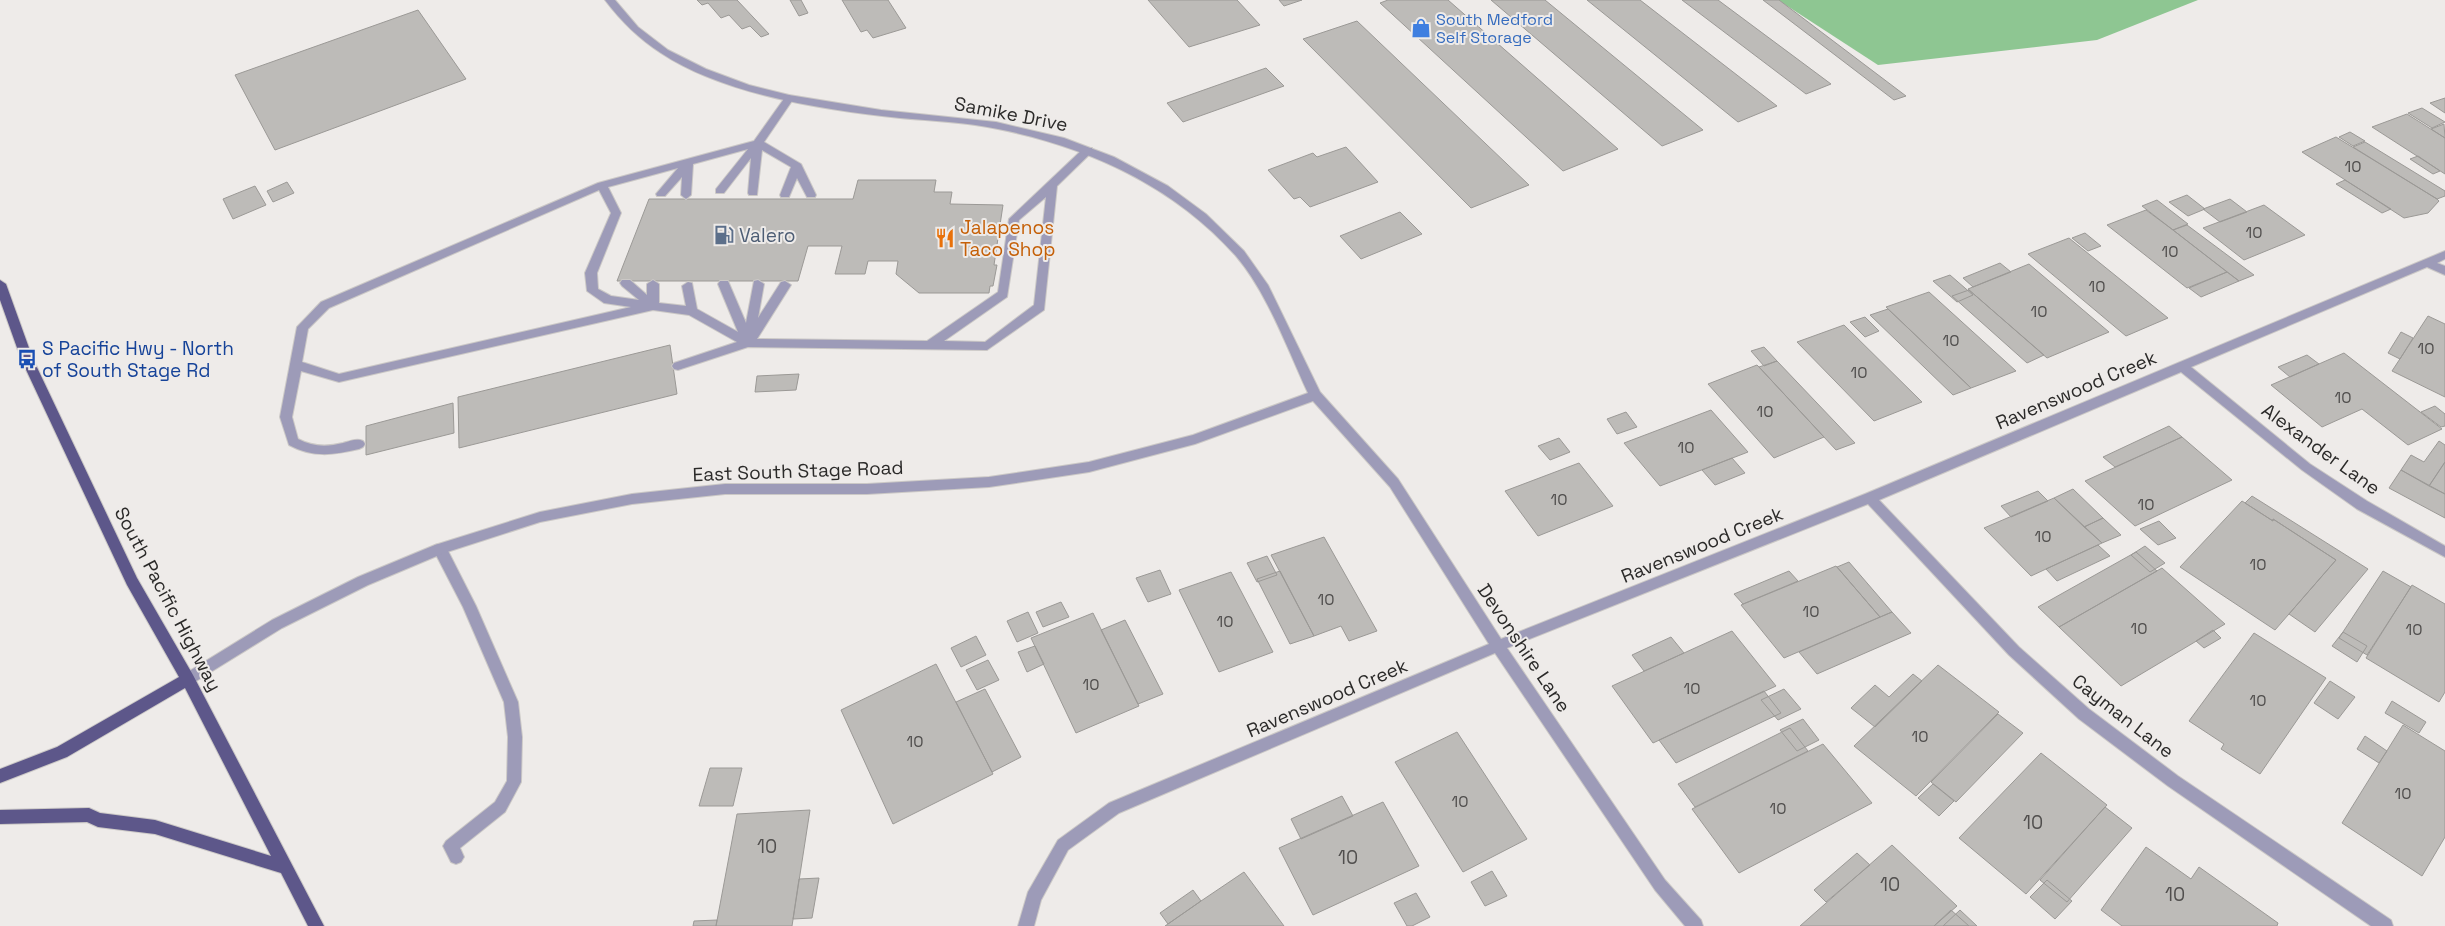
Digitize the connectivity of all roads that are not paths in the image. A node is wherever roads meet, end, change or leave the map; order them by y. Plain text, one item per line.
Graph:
1 (610, 0) edge
2 (789, 98) junction
3 (758, 144) junction
4 (1088, 150) junction
5 (688, 163) junction
6 (797, 166) junction
7 (1052, 185) junction
8 (602, 186) junction
9 (720, 192) dead end
10 (753, 193) dead end
11 (661, 194) dead end
12 (686, 194) dead end
13 (785, 195) dead end
14 (811, 195) dead end
15 (2445, 255) edge
16 (2428, 262) junction
17 (2445, 270) edge
18 (626, 283) dead end
19 (0, 284) edge
20 (653, 284) dead end
21 (724, 284) dead end
22 (758, 284) dead end
23 (785, 285) dead end
24 (688, 286) dead end
25 (653, 306) junction
26 (692, 312) junction
27 (748, 343) junction
28 (930, 346) junction
29 (296, 365) junction
30 (678, 366) dead end
31 (2182, 366) junction
32 (1315, 396) junction
33 (359, 444) dead end
34 (1870, 498) junction
35 (440, 550) junction
36 (2445, 552) edge
37 (1498, 646) junction
38 (188, 679) junction
39 (0, 776) edge
40 (0, 817) edge
41 (456, 857) dead end
42 (284, 867) junction
43 (316, 926) edge
44 (1026, 926) edge
45 (1695, 926) edge
46 (2385, 926) edge

1 - 2 street, Samike Drive
2 - 3 street
2 - 4 street, Samike Drive
3 - 5 street
3 - 6 street
3 - 9 street
3 - 10 street
4 - 7 street
4 - 32 street, Samike Drive
5 - 8 street
5 - 11 street
5 - 12 street
6 - 13 street
6 - 14 street
7 - 28 street
7 - 28 street
8 - 25 street
8 - 29 street
15 - 16 street, Ravenswood Creek
16 - 17 street
16 - 31 street, Ravenswood Creek
18 - 25 street
19 - 38 main road, South Pacific Highway
20 - 25 street
21 - 27 street
22 - 27 street
23 - 27 street
24 - 26 street
25 - 26 street
25 - 29 street
26 - 27 street
27 - 28 street
27 - 30 street
29 - 33 street
31 - 34 street, Ravenswood Creek
31 - 36 street, Alexander Lane
32 - 35 street, East South Stage Road
32 - 37 street, Devonshire Lane
34 - 37 street, Ravenswood Creek
34 - 46 street, Cayman Lane
35 - 38 street, East South Stage Road
35 - 41 street
37 - 44 street, Ravenswood Creek
37 - 45 street, Devonshire Lane
38 - 39 main road
38 - 42 main road, South Pacific Highway
40 - 42 main road
42 - 43 main road, South Pacific Highway

